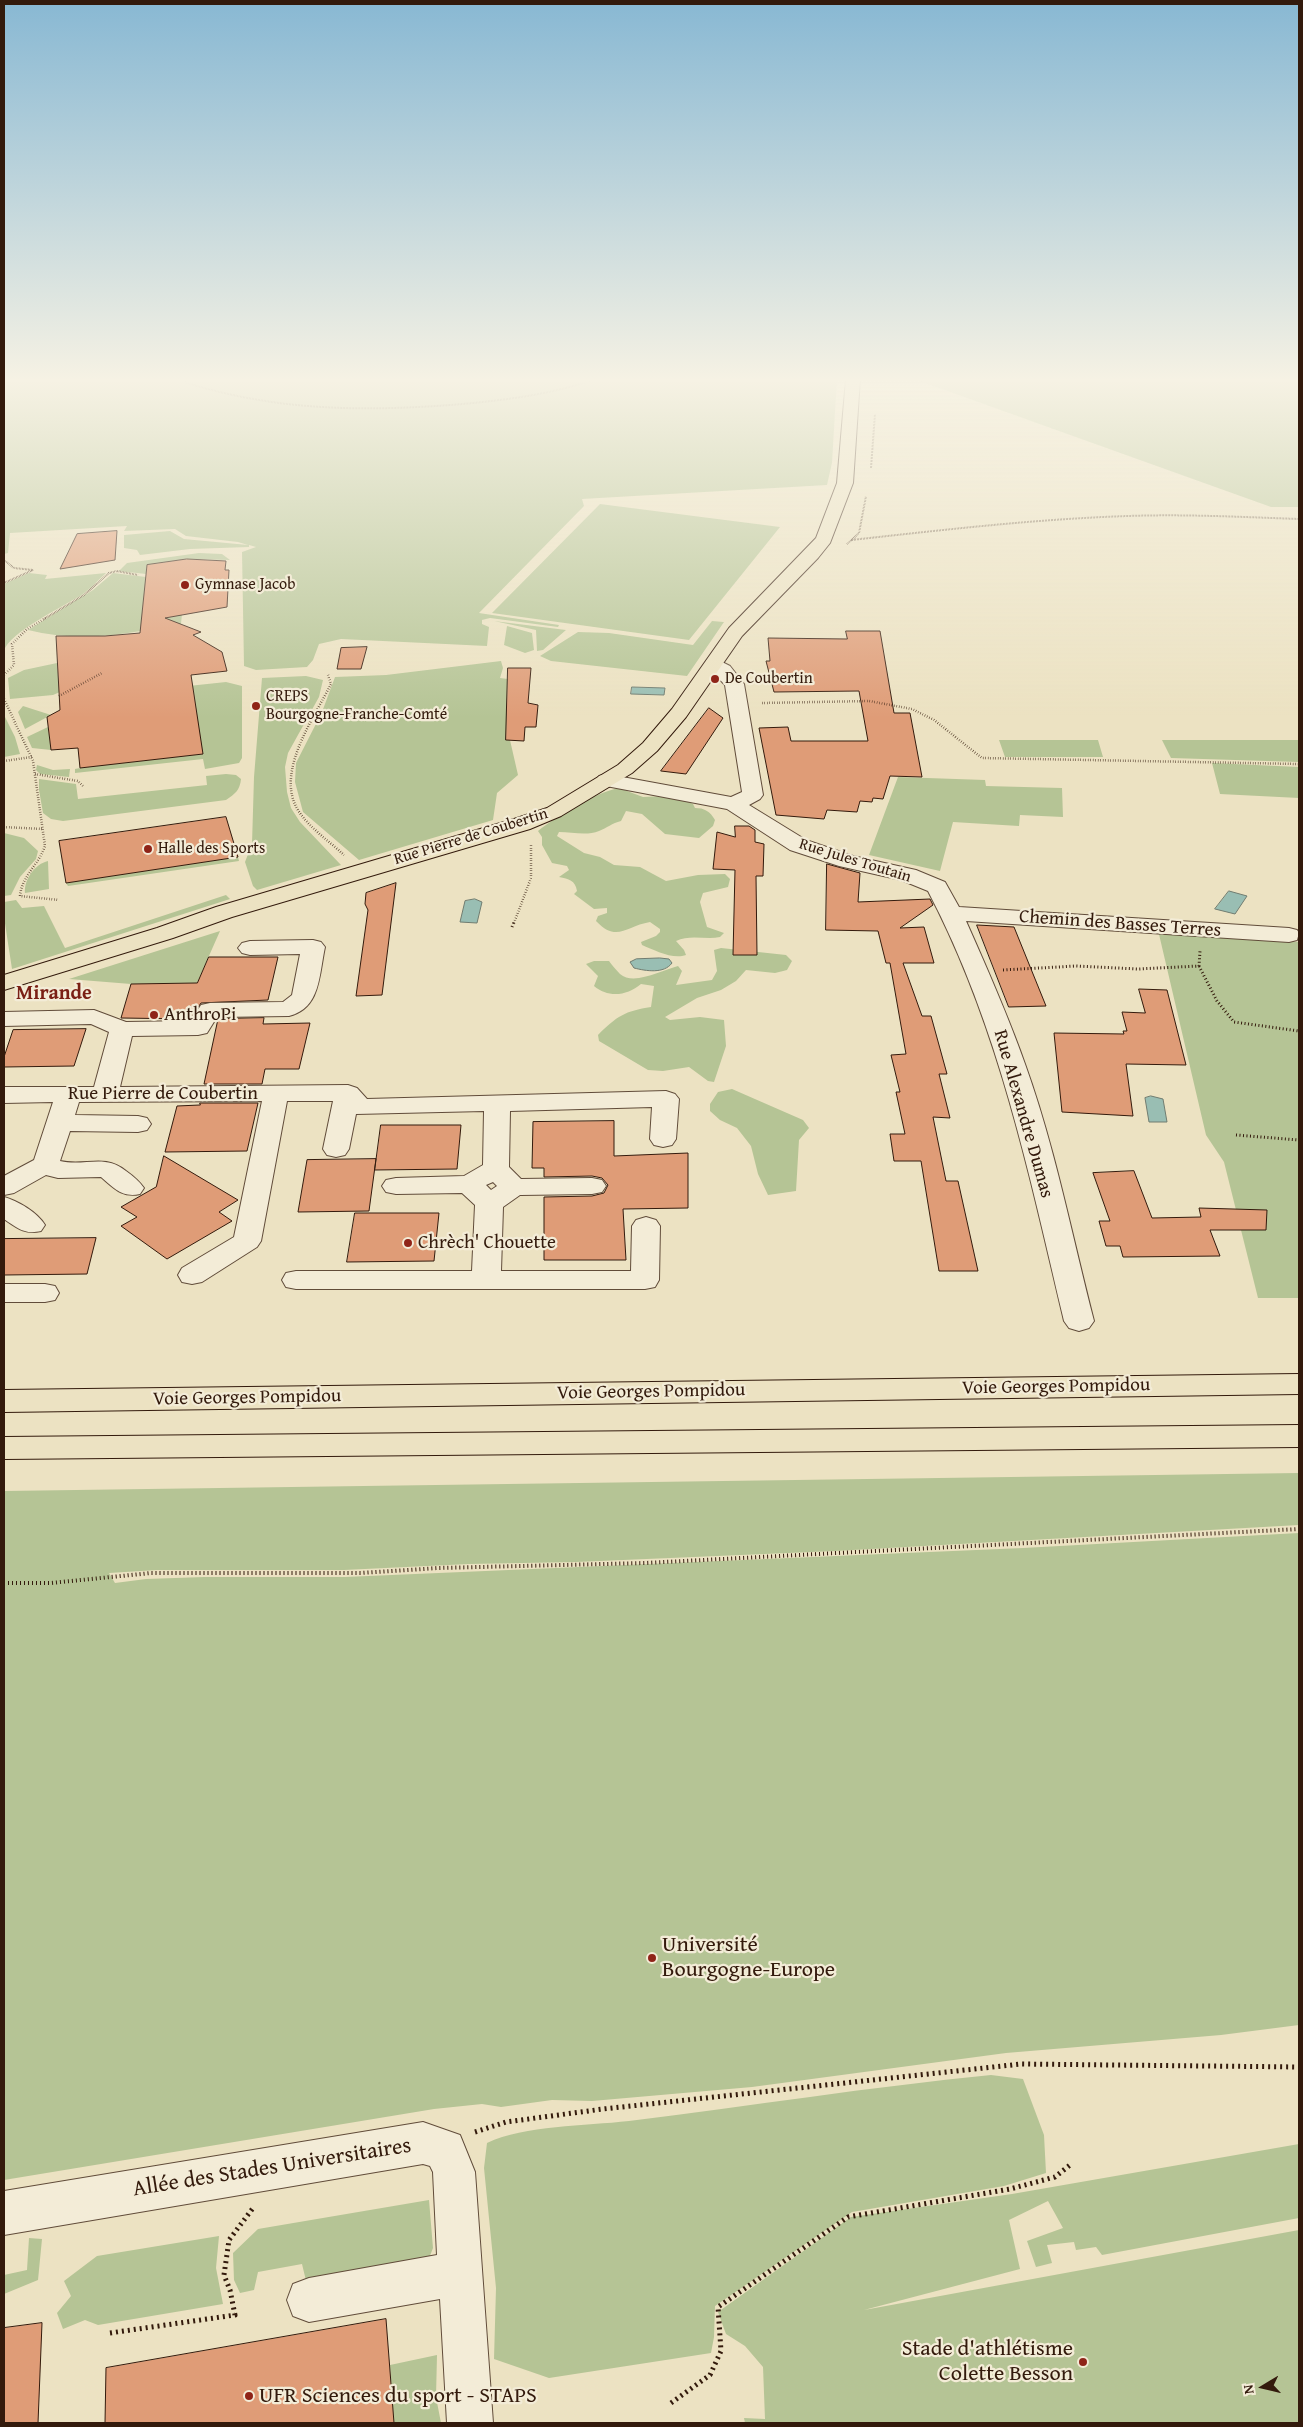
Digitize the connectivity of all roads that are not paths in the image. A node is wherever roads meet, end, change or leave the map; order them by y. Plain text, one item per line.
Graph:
1 (842, 492) edge
2 (714, 664) junction
3 (606, 780) junction
4 (733, 804) junction
5 (951, 913) junction
6 (1290, 935) dead end
7 (250, 948) dead end
8 (4, 983) edge
9 (4, 1019) edge
10 (122, 1029) junction
11 (276, 1093) junction
12 (348, 1093) junction
13 (4, 1094) edge
14 (69, 1094) junction
15 (105, 1094) junction
16 (496, 1103) junction
17 (60, 1124) junction
18 (138, 1124) dead end
19 (663, 1139) dead end
20 (336, 1149) dead end
21 (46, 1164) junction
22 (505, 1178) junction
23 (396, 1186) dead end
24 (592, 1186) dead end
25 (4, 1187) edge
26 (130, 1188) dead end
27 (479, 1193) junction
28 (4, 1206) edge
29 (31, 1225) dead end
30 (646, 1226) dead end
31 (192, 1275) dead end
32 (296, 1280) dead end
33 (486, 1280) junction
34 (45, 1293) dead end
35 (4, 1294) edge
36 (1079, 1321) dead end
37 (1299, 1384) edge
38 (4, 1401) edge
39 (1299, 1436) edge
40 (4, 1448) edge
41 (4, 2213) edge
42 (460, 2273) junction
43 (309, 2300) dead end
44 (470, 2423) edge

1 - 2 main road, Rue Pierre de Coubertin
2 - 3 main road, Rue Pierre de Coubertin
2 - 4 street
3 - 4 street, Rue Jules Toutain
3 - 8 main road, Rue Pierre de Coubertin
4 - 5 street, Rue Jules Toutain
5 - 6 street, Chemin des Basses Terres
5 - 36 street, Rue Alexandre Dumas
7 - 10 street
9 - 10 street
10 - 15 street
11 - 12 street, Rue Pierre de Coubertin
11 - 15 street, Rue Pierre de Coubertin
11 - 31 street
12 - 16 street
12 - 20 street
13 - 14 street, Rue Pierre de Coubertin
14 - 15 street, Rue Pierre de Coubertin
14 - 17 street
16 - 19 street
16 - 22 street
17 - 18 street
17 - 21 street
21 - 25 street
21 - 26 street
22 - 24 street
22 - 27 street
23 - 27 street
27 - 33 street
28 - 29 street
30 - 33 street
32 - 33 street
34 - 35 street
37 - 38 main road, Voie Georges Pompidou
39 - 40 main road
41 - 42 street, Allée des Stades Universitaires
42 - 43 street
42 - 44 street

